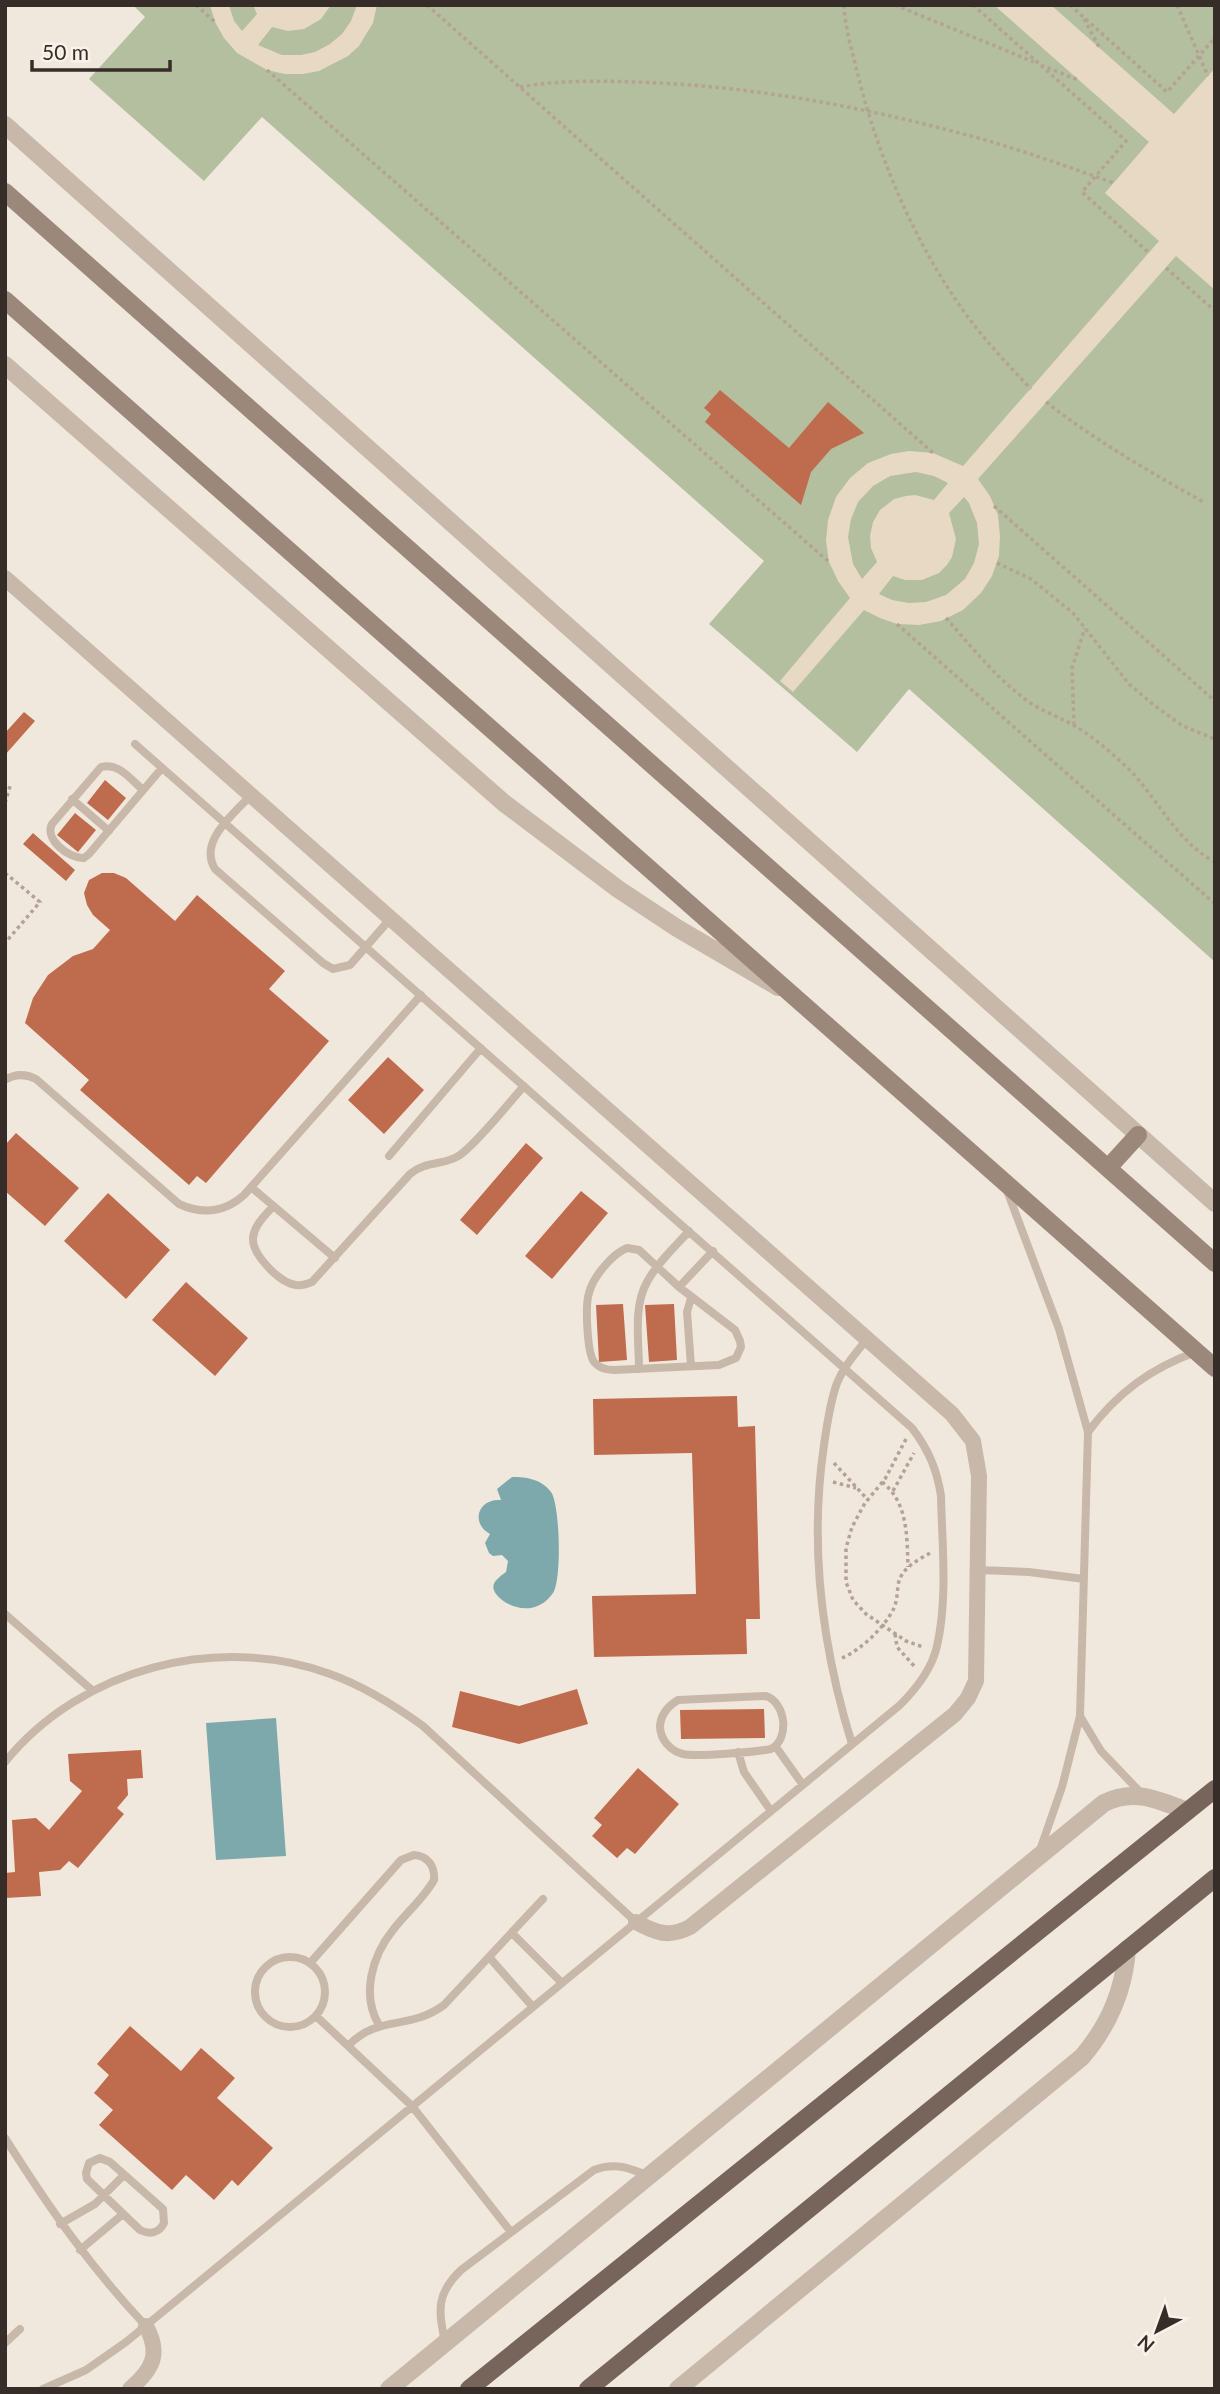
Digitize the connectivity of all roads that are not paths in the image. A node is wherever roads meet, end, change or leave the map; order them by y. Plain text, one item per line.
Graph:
1 (5, 125) edge
2 (5, 192) edge
3 (5, 300) edge
4 (5, 365) edge
5 (5, 578) edge
6 (135, 744) dead end
7 (162, 768) junction
8 (143, 790) junction
9 (251, 795) junction
10 (72, 799) junction
11 (226, 824) junction
12 (109, 831) junction
13 (391, 918) junction
14 (366, 947) junction
15 (421, 995) junction
16 (800, 1000) junction
17 (481, 1048) junction
18 (5, 1080) edge
19 (524, 1086) junction
20 (1139, 1135) junction
21 (389, 1156) dead end
22 (1108, 1168) junction
23 (1003, 1180) junction
24 (251, 1187) junction
25 (1215, 1203) edge
26 (274, 1206) junction
27 (689, 1231) junction
28 (713, 1251) junction
29 (335, 1258) junction
30 (1215, 1263) edge
31 (657, 1267) junction
32 (679, 1287) junction
33 (691, 1298) junction
34 (867, 1339) junction
35 (1196, 1352) junction
36 (691, 1366) junction
37 (845, 1367) junction
38 (639, 1368) junction
39 (1215, 1368) edge
40 (1087, 1432) junction
41 (978, 1570) junction
42 (1084, 1579) junction
43 (5, 1614) edge
44 (93, 1691) junction
45 (1080, 1716) junction
46 (852, 1744) junction
47 (776, 1747) junction
48 (738, 1752) junction
49 (5, 1762) edge
50 (803, 1785) junction
51 (1215, 1789) edge
52 (1144, 1796) junction
53 (771, 1811) junction
54 (1187, 1811) junction
55 (1037, 1857) junction
56 (1215, 1878) edge
57 (543, 1899) dead end
58 (636, 1922) junction
59 (512, 1933) junction
60 (1127, 1950) junction
61 (489, 1957) junction
62 (311, 1962) junction
63 (562, 1983) junction
64 (533, 2007) junction
65 (316, 2016) junction
66 (379, 2025) junction
67 (348, 2046) junction
68 (412, 2106) junction
69 (5, 2138) edge
70 (124, 2175) junction
71 (649, 2176) junction
72 (104, 2196) junction
73 (123, 2214) junction
74 (60, 2224) junction
75 (511, 2232) junction
76 (80, 2250) junction
77 (146, 2326) junction
78 (20, 2329) dead end
79 (5, 2343) edge
80 (445, 2343) junction
81 (43, 2389) edge
82 (130, 2389) edge
83 (389, 2389) edge
84 (469, 2389) edge
85 (588, 2389) edge
86 (678, 2389) edge

1 - 20 street
2 - 22 main road
3 - 16 main road
4 - 16 street
5 - 9 street
6 - 7 lane
7 - 8 lane
7 - 11 lane
8 - 10 lane
8 - 12 lane
9 - 11 lane
9 - 13 street
10 - 12 lane
10 - 12 lane
11 - 14 lane
11 - 14 lane
13 - 14 lane
13 - 34 street
14 - 15 lane
15 - 17 lane
15 - 24 lane
16 - 23 main road
17 - 19 lane
17 - 21 lane
18 - 24 lane
19 - 27 lane
19 - 29 lane
20 - 22 main road
20 - 25 street
22 - 30 main road
23 - 35 main road
23 - 40 lane
24 - 26 lane
26 - 29 lane
26 - 29 lane
27 - 28 lane
27 - 31 lane
28 - 32 lane
28 - 37 lane
31 - 32 lane
31 - 38 lane
31 - 38 lane
32 - 33 lane
33 - 36 lane
33 - 36 lane
34 - 37 lane
34 - 41 street
35 - 39 main road
35 - 40 lane
36 - 38 lane
37 - 46 lane
37 - 46 lane
40 - 42 lane
41 - 42 lane
41 - 58 street
42 - 45 lane
43 - 44 lane
44 - 49 lane
44 - 58 lane
45 - 52 lane
45 - 55 lane
46 - 50 lane
47 - 48 lane
47 - 48 lane
47 - 50 lane
48 - 53 lane
50 - 53 lane
51 - 54 main road
52 - 54 street
52 - 55 street
53 - 58 lane
54 - 84 main road
55 - 71 street
56 - 60 main road
57 - 59 lane
58 - 63 lane
59 - 61 lane
59 - 63 lane
60 - 85 main road
60 - 86 street
61 - 64 lane
61 - 66 lane
62 - 65 lane
62 - 65 lane
62 - 66 lane
63 - 64 lane
64 - 68 lane
65 - 67 lane
66 - 67 lane
67 - 68 lane
68 - 75 lane
68 - 77 lane
69 - 74 lane
70 - 72 lane
70 - 72 lane
70 - 73 lane
71 - 75 lane
71 - 80 street
72 - 73 lane
72 - 74 lane
73 - 76 lane
74 - 76 lane
75 - 80 lane
76 - 77 lane
77 - 81 lane
77 - 82 street
78 - 79 lane
80 - 83 street

